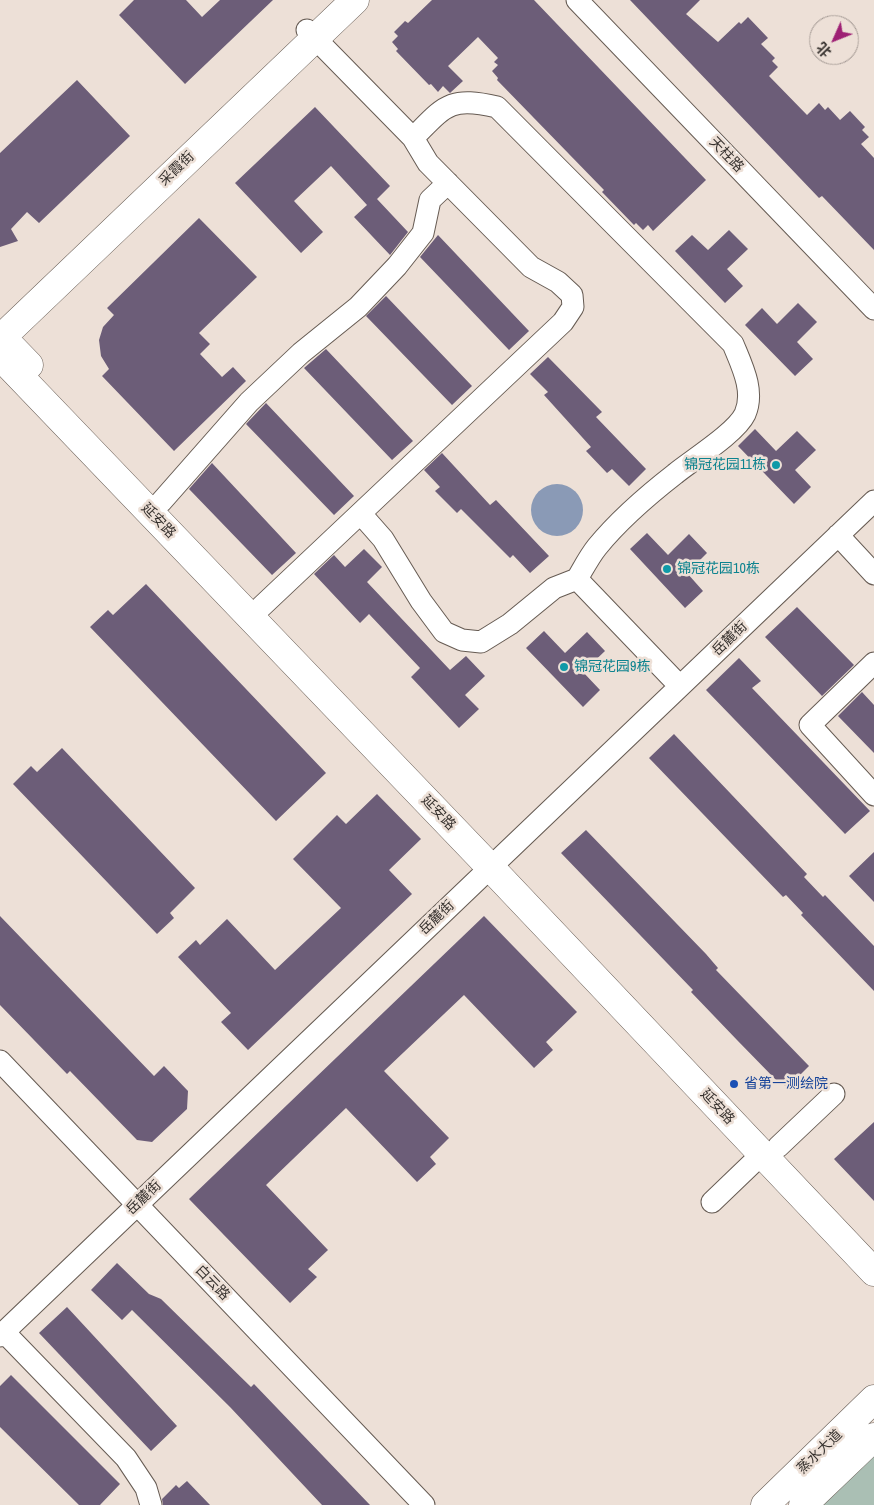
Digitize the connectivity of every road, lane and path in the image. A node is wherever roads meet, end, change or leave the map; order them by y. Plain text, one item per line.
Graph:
1 (338, 0) edge
2 (355, 0) edge
3 (577, 0) edge
4 (311, 34) junction
5 (413, 138) junction
6 (448, 183) junction
7 (874, 309) edge
8 (0, 338) edge
9 (874, 488) edge
10 (874, 501) edge
11 (161, 502) junction
12 (361, 514) junction
13 (838, 535) junction
14 (874, 574) edge
15 (577, 580) junction
16 (261, 607) junction
17 (874, 663) edge
18 (674, 679) junction
19 (874, 795) edge
20 (492, 859) junction
21 (0, 1062) edge
22 (0, 1070) edge
23 (834, 1094) dead end
24 (770, 1150) junction
25 (712, 1202) dead end
26 (131, 1204) junction
27 (874, 1247) edge
28 (874, 1272) edge
29 (2, 1330) edge
30 (874, 1399) edge
31 (874, 1436) edge
32 (151, 1505) edge
33 (415, 1505) edge
34 (765, 1505) edge
35 (803, 1505) edge

1 - 4 main road, 采霞街
2 - 4 main road, 采霞街
3 - 7 street, 天柱路
4 - 5 street
4 - 8 main road, 采霞街
5 - 6 street
5 - 15 street
6 - 11 street
6 - 12 street
8 - 11 main road, 延安路
8 - 20 main road, 延安路
9 - 18 street, 岳麓街
10 - 13 street, 岳麓街
11 - 16 main road, 延安路
12 - 15 street
12 - 16 street
13 - 14 street
13 - 20 street, 岳麓街
15 - 18 street
16 - 20 main road, 延安路
17 - 19 street
18 - 20 street, 岳麓街
20 - 24 main road, 延安路
20 - 26 street, 岳麓街
21 - 26 street, 白云路
22 - 26 street, 白云路
23 - 24 street
24 - 25 street
24 - 27 main road, 延安路
24 - 28 main road, 延安路
26 - 29 street, 岳麓街
26 - 33 street, 白云路
29 - 32 street
30 - 34 main road, 蒸水大道
31 - 35 main road, 蒸水大道

